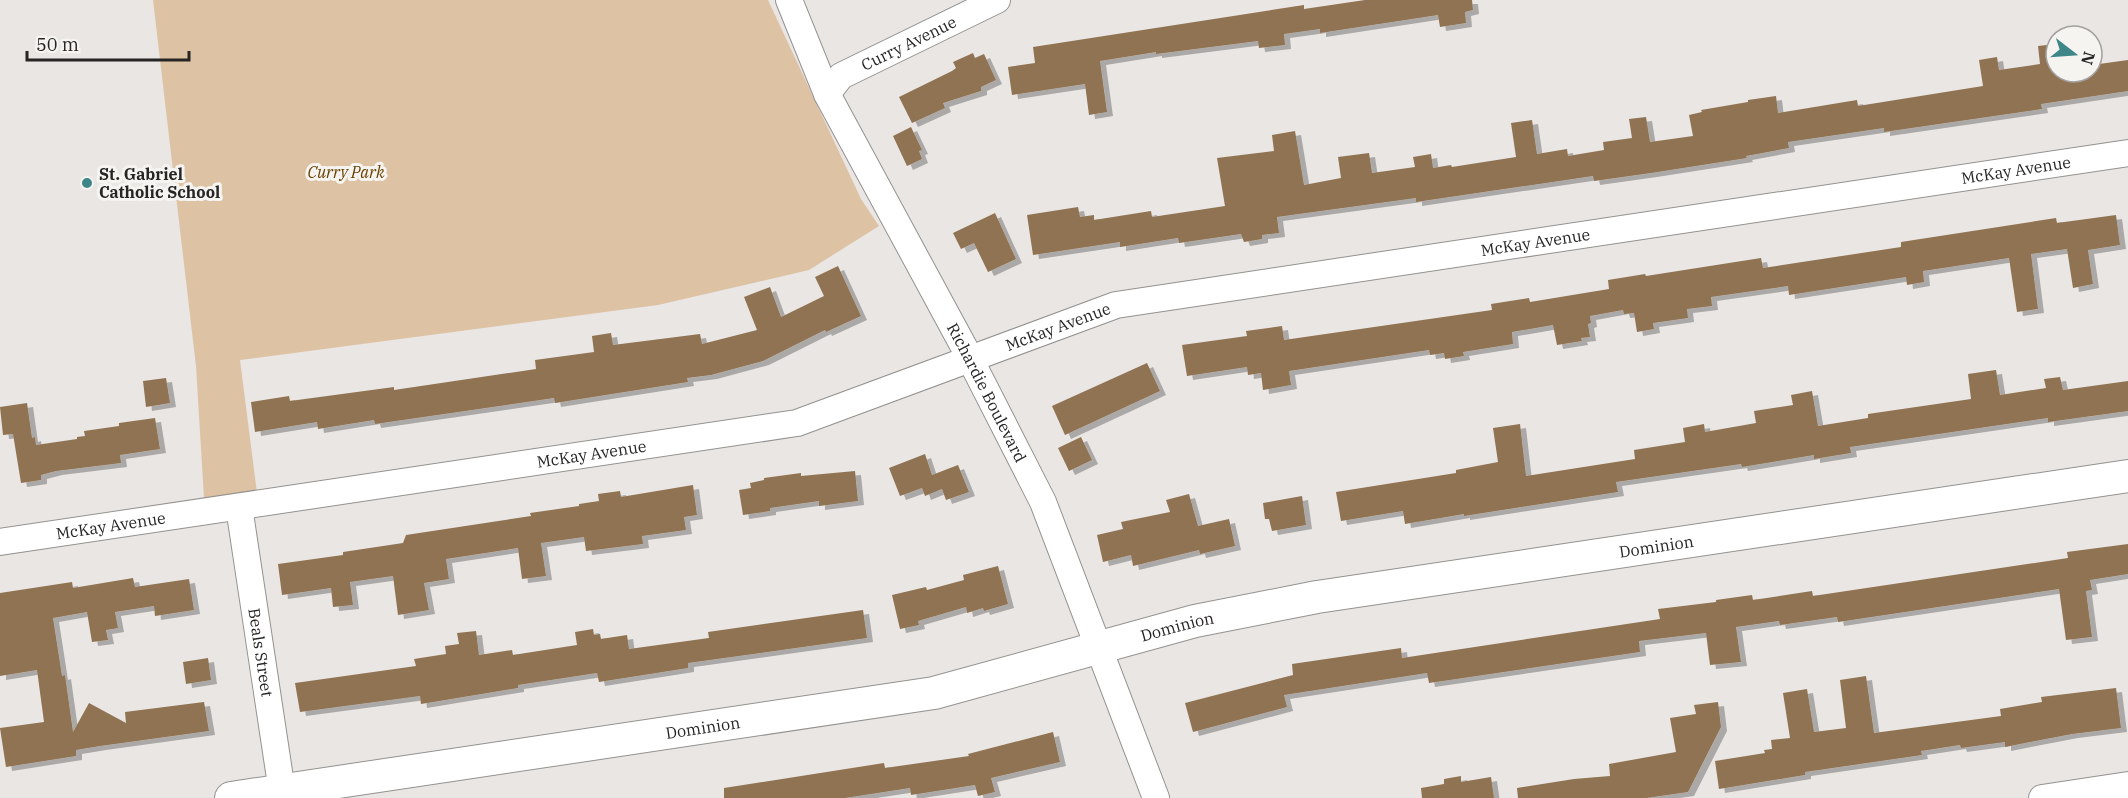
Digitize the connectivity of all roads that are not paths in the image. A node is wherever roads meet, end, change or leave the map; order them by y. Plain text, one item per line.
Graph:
1 (789, 0) edge
2 (997, 0) edge
3 (827, 94) junction
4 (2128, 153) edge
5 (969, 358) junction
6 (2128, 476) edge
7 (238, 507) junction
8 (0, 542) edge
9 (1098, 646) junction
10 (2128, 785) edge
11 (283, 794) edge
12 (231, 798) edge
13 (1156, 798) edge
14 (2042, 798) edge

1 - 3 street, Richardie Boulevard
2 - 3 street, Curry Avenue
3 - 5 street, Richardie Boulevard
4 - 5 street, McKay Avenue
5 - 7 street, McKay Avenue
5 - 9 street, Richardie Boulevard
6 - 9 street, Dominion
7 - 8 street, McKay Avenue
7 - 11 street, Beals Street
9 - 11 street, Dominion
9 - 13 street, Richardie Boulevard
10 - 14 street
11 - 12 street, Dominion

